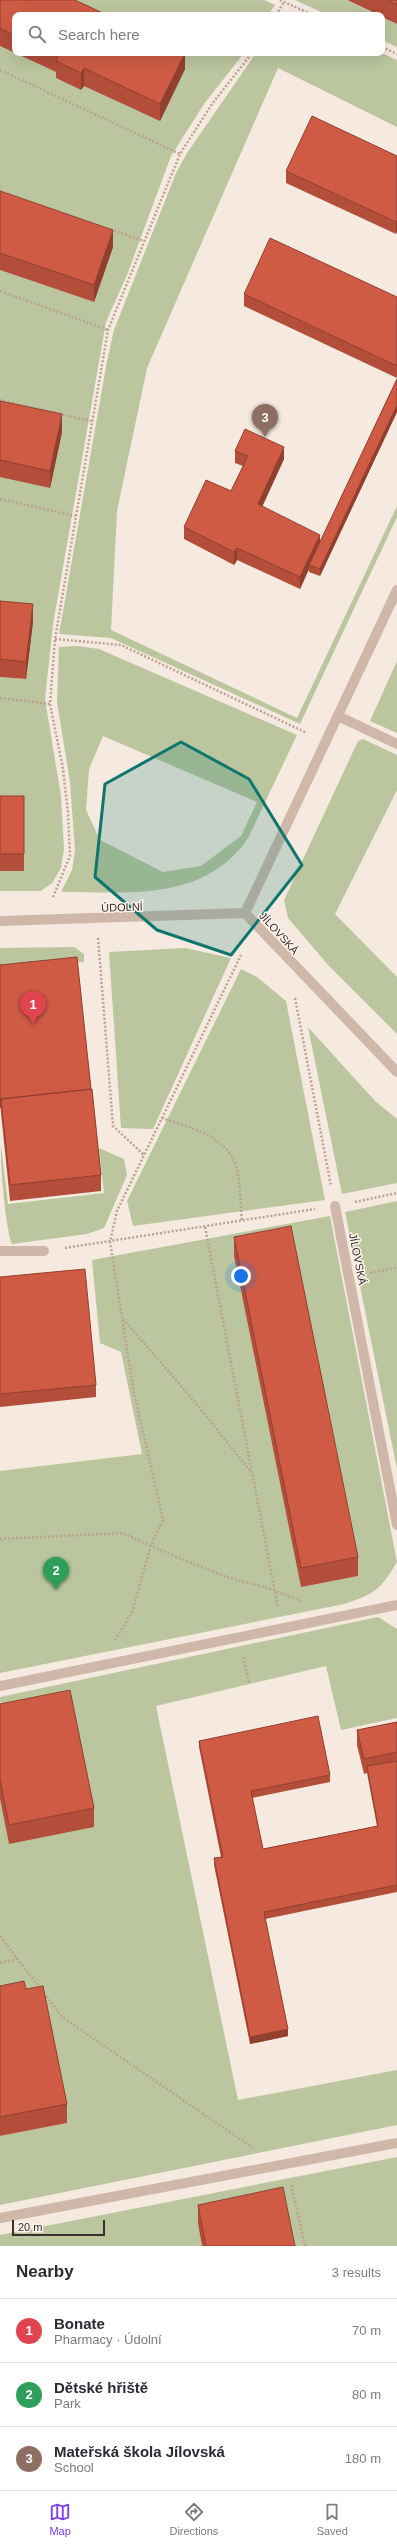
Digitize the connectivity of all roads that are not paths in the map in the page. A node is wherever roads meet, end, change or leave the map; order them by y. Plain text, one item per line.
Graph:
1 (397, 590) edge
2 (338, 716) junction
3 (397, 744) edge
4 (245, 913) junction
5 (0, 921) edge
6 (397, 1072) edge
7 (335, 1206) road end
8 (0, 1251) edge
9 (44, 1251) road end
10 (397, 1525) edge
11 (397, 1604) edge
12 (0, 1686) edge
13 (397, 2143) edge
14 (0, 2218) edge

1 - 2 street
2 - 3 street
2 - 4 street
4 - 5 street, ÚDOLNÍ
4 - 6 street, JÍLOVSKÁ
7 - 10 street, JÍLOVSKÁ
8 - 9 street
11 - 12 street
13 - 14 street

